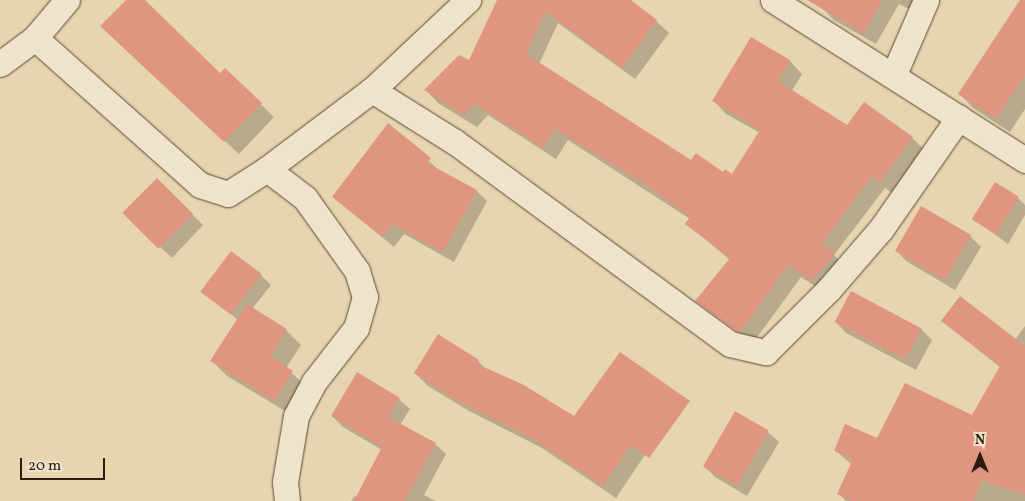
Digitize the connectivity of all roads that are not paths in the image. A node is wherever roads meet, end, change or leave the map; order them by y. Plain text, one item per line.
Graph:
1 (67, 0) edge
2 (468, 0) edge
3 (773, 0) edge
4 (926, 0) edge
5 (35, 38) junction
6 (0, 64) edge
7 (894, 74) junction
8 (372, 90) junction
9 (959, 117) junction
10 (1025, 160) edge
11 (267, 169) junction
12 (287, 501) edge

1 - 5 street
2 - 8 street
3 - 7 street
4 - 7 street
5 - 6 street
5 - 11 street
7 - 9 street
8 - 9 street
8 - 11 street
9 - 10 street
11 - 12 street

